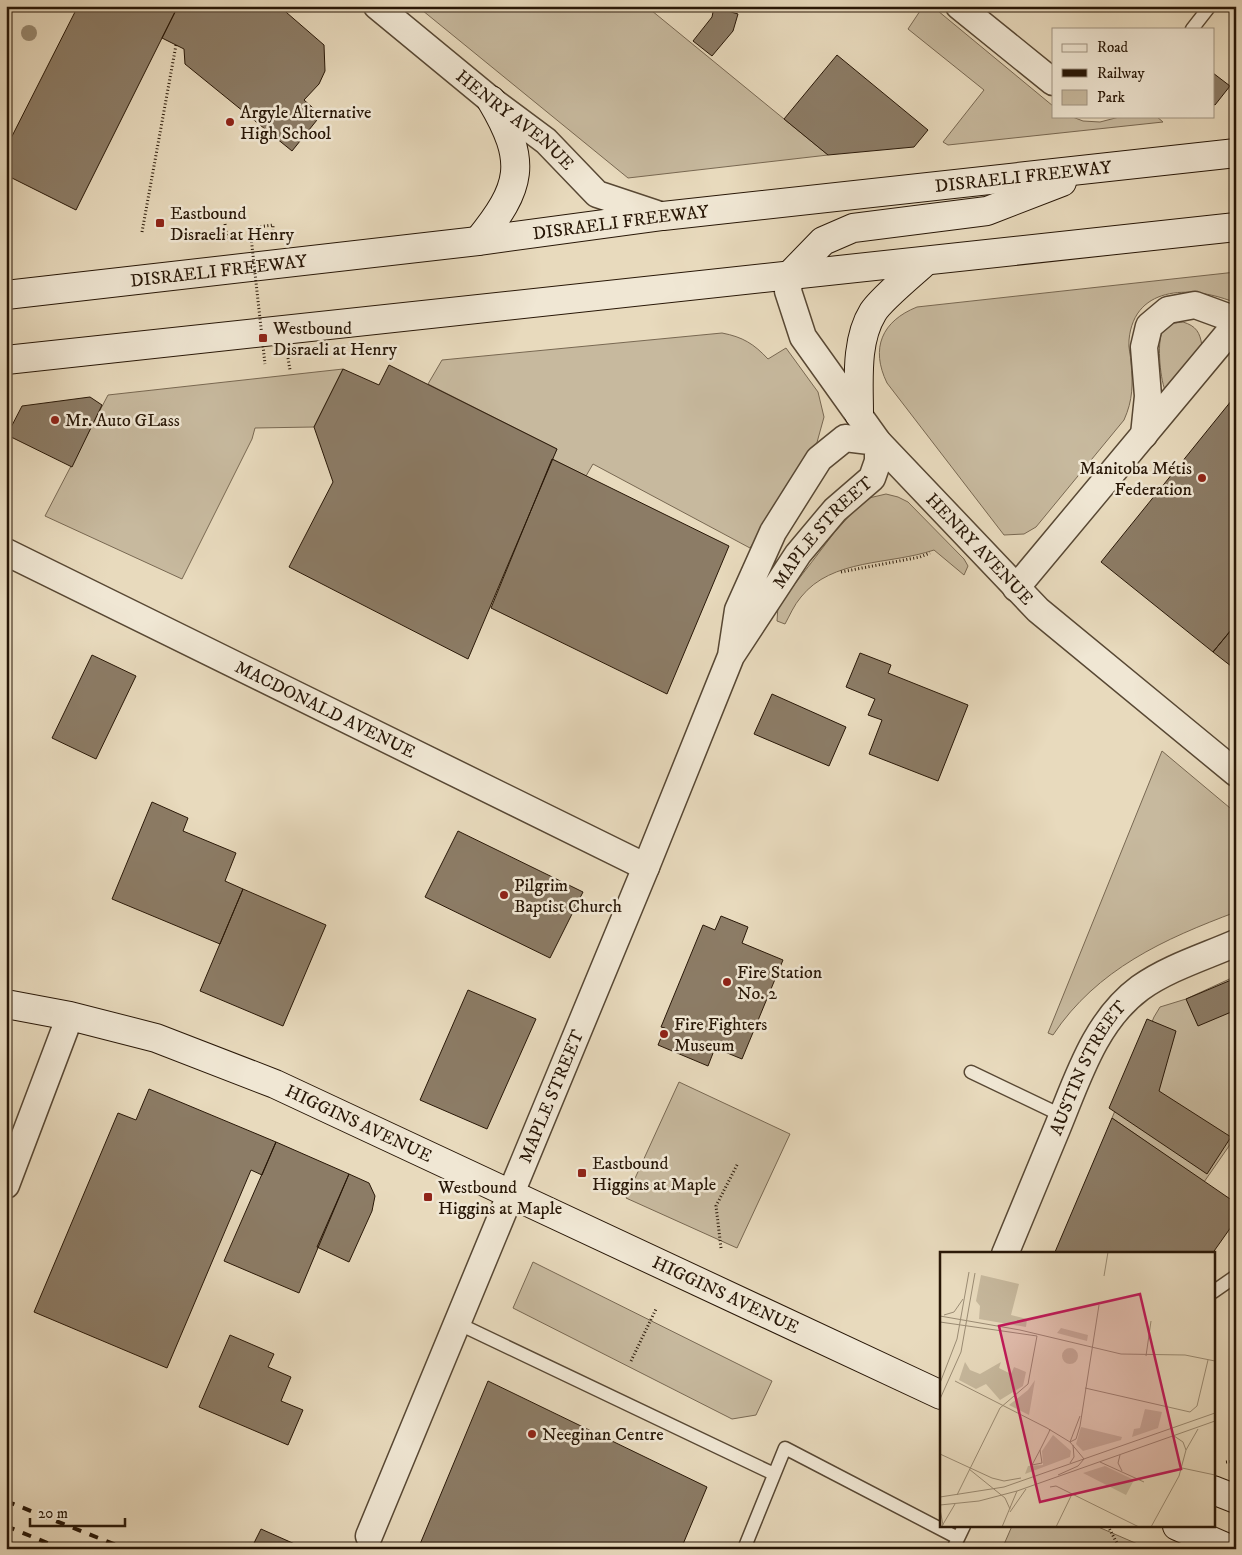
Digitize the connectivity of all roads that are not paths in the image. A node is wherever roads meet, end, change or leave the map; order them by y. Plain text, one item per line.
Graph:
1 (376, 6) edge
2 (1210, 6) edge
3 (961, 7) edge
4 (1193, 28) edge
5 (1052, 81) edge
6 (491, 100) junction
7 (1236, 153) edge
8 (1099, 168) junction
9 (663, 216) junction
10 (1236, 227) edge
11 (1138, 238) junction
12 (1236, 239) edge
13 (478, 241) junction
14 (926, 261) junction
15 (790, 275) junction
16 (6, 295) edge
17 (1236, 320) edge
18 (1236, 324) edge
19 (6, 360) edge
20 (859, 414) junction
21 (1144, 435) junction
22 (878, 442) junction
23 (6, 552) edge
24 (1016, 588) junction
25 (731, 656) junction
26 (1236, 773) edge
27 (646, 867) junction
28 (1236, 943) edge
29 (6, 1004) edge
30 (70, 1016) junction
31 (971, 1072) dead end
32 (1063, 1116) junction
33 (6, 1185) edge
34 (510, 1195) junction
35 (1006, 1252) edge
36 (1236, 1276) edge
37 (1214, 1291) edge
38 (457, 1323) junction
39 (940, 1395) edge
40 (774, 1474) junction
41 (1214, 1490) edge
42 (1236, 1499) edge
43 (963, 1528) edge
44 (1182, 1528) edge
45 (369, 1536) dead end
46 (955, 1544) edge
47 (744, 1549) edge
48 (1230, 1549) edge

1 - 6 street, HENRY AVENUE
2 - 4 lane
3 - 5 street
6 - 9 street, HENRY AVENUE
6 - 13 main road
7 - 8 main road, DISRAELI FREEWAY
8 - 9 main road, DISRAELI FREEWAY
8 - 15 main road
9 - 13 main road, DISRAELI FREEWAY
10 - 11 main road
11 - 12 main road
11 - 14 main road
13 - 16 main road, DISRAELI FREEWAY
14 - 15 main road
14 - 20 main road
15 - 19 main road
15 - 20 street, HENRY AVENUE
17 - 21 street
18 - 21 street
20 - 22 street, HENRY AVENUE
21 - 24 street
22 - 24 street, HENRY AVENUE
22 - 25 street, MAPLE STREET
22 - 25 street, MAPLE STREET
23 - 27 street, MACDONALD AVENUE
24 - 26 street, HENRY AVENUE
25 - 27 street, MAPLE STREET
27 - 34 street, MAPLE STREET
28 - 32 street, AUSTIN STREET
29 - 30 main road, HIGGINS AVENUE
30 - 33 street
30 - 34 main road, HIGGINS AVENUE
31 - 32 lane
32 - 35 street, AUSTIN STREET
34 - 38 street, MAPLE STREET
34 - 39 main road, HIGGINS AVENUE
36 - 37 lane
38 - 40 lane
38 - 45 street, MAPLE STREET
40 - 46 lane
40 - 47 lane
41 - 42 main road
43 - 46 lane
44 - 48 main road

